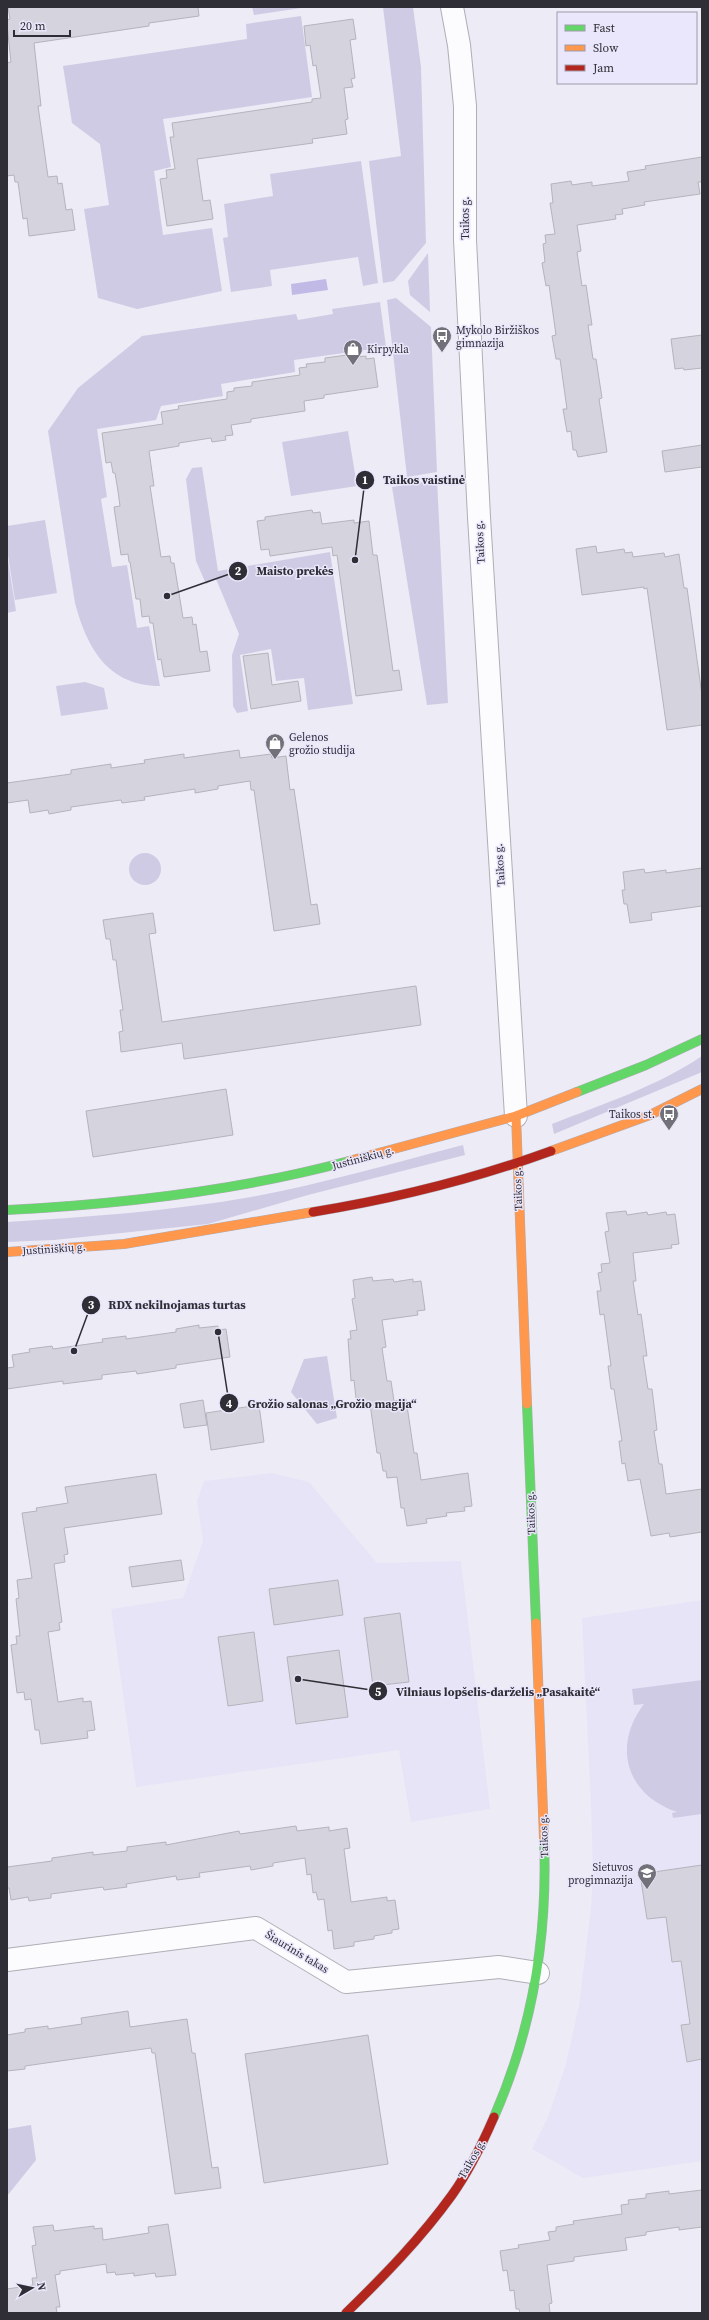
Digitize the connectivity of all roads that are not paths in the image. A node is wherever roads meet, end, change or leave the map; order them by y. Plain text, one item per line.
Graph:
1 (452, 7) edge
2 (702, 1039) edge
3 (702, 1089) edge
4 (516, 1116) junction
5 (517, 1163) junction
6 (7, 1210) edge
7 (7, 1252) edge
8 (7, 1960) edge
9 (538, 1973) junction
10 (346, 2313) edge

1 - 4 street, Taikos g.
2 - 4 main road, Justiniškių g.
3 - 5 main road, Justiniškių g.
4 - 5 main road, Taikos g.
4 - 6 main road, Justiniškių g.
5 - 7 main road, Justiniškių g.
5 - 9 main road, Taikos g.
8 - 9 street, Šiaurinis takas
9 - 10 main road, Taikos g.

